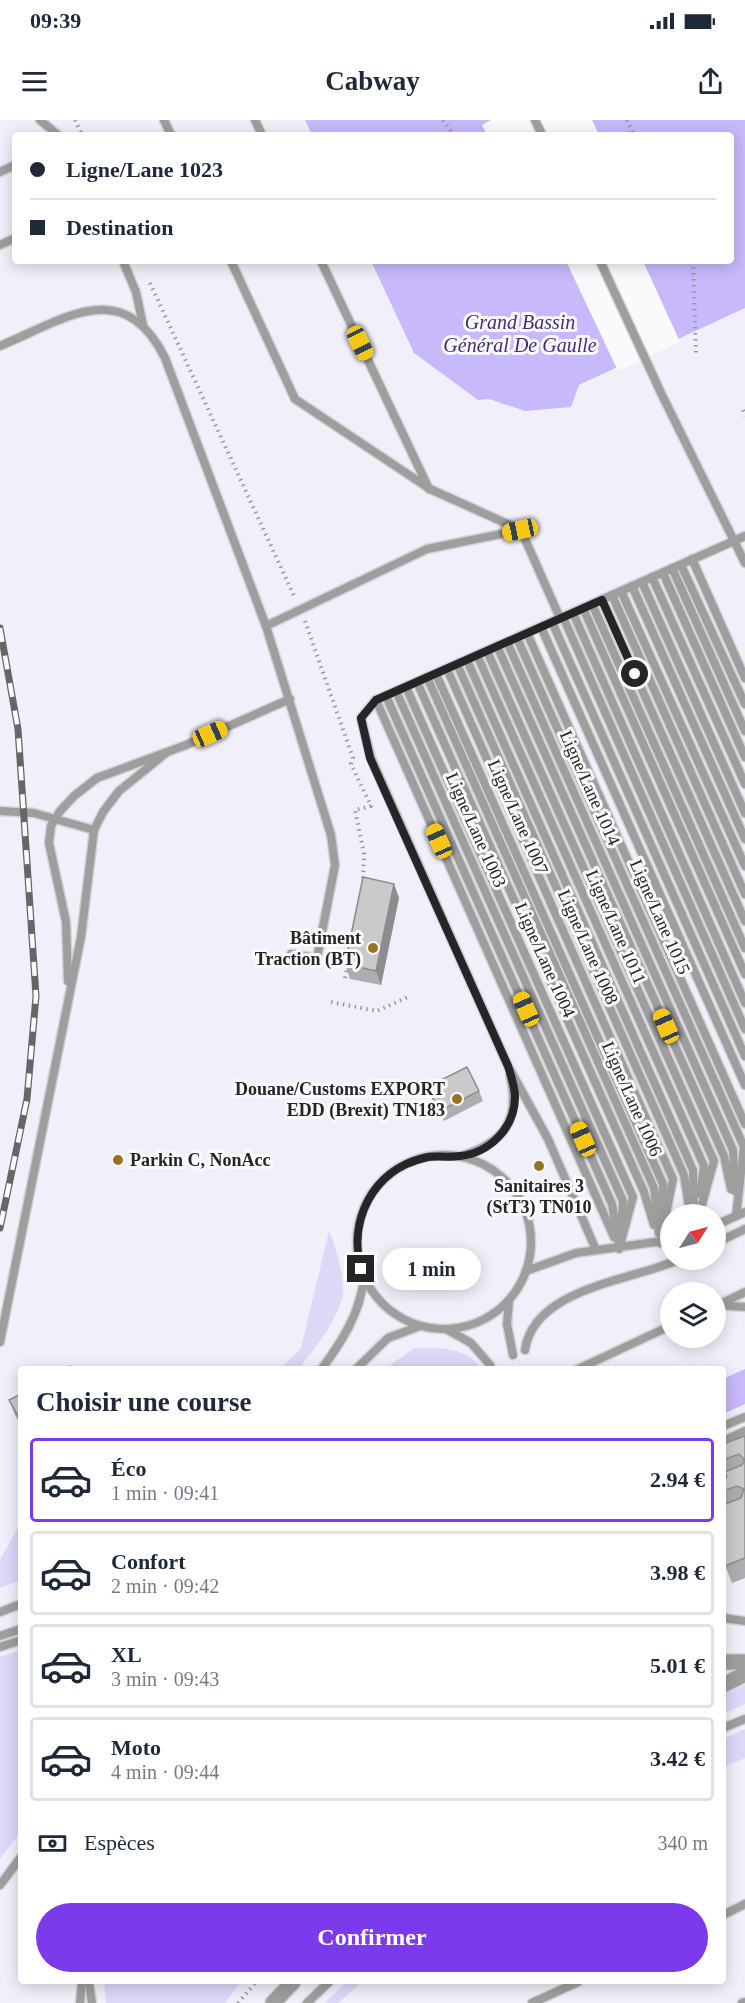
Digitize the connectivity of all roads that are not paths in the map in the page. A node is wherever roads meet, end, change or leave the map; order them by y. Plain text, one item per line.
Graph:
1 (40, 120) edge
2 (54, 132) edge
3 (124, 264) edge
4 (232, 264) edge
5 (322, 264) edge
6 (601, 264) edge
7 (143, 325) junction
8 (0, 346) edge
9 (430, 489) junction
10 (520, 530) junction
11 (745, 536) edge
12 (735, 541) junction
13 (692, 560) junction
14 (745, 563) edge
15 (676, 566) junction
16 (663, 573) junction
17 (652, 577) junction
18 (642, 582) junction
19 (632, 586) junction
20 (621, 591) junction
21 (612, 595) junction
22 (602, 600) junction
23 (592, 604) junction
24 (583, 608) junction
25 (573, 613) junction
26 (558, 619) junction
27 (266, 626) junction
28 (541, 627) junction
29 (527, 633) junction
30 (517, 638) junction
31 (507, 642) junction
32 (497, 646) junction
33 (487, 651) junction
34 (477, 655) junction
35 (467, 660) junction
36 (457, 664) junction
37 (447, 669) junction
38 (436, 674) junction
39 (427, 677) junction
40 (745, 678) edge
41 (417, 682) junction
42 (406, 687) junction
43 (396, 692) junction
44 (386, 696) junction
45 (290, 699) junction
46 (376, 700) junction
47 (745, 704) edge
48 (745, 731) edge
49 (166, 753) junction
50 (745, 757) edge
51 (745, 784) edge
52 (0, 811) edge
53 (745, 813) edge
54 (54, 819) junction
55 (94, 830) junction
56 (745, 839) edge
57 (745, 866) edge
58 (745, 894) edge
59 (745, 921) edge
60 (745, 948) edge
61 (291, 954) dead end
62 (745, 974) edge
63 (66, 1002) junction
64 (745, 1003) edge
65 (745, 1029) edge
66 (745, 1056) edge
67 (508, 1066) junction
68 (745, 1085) edge
69 (745, 1124) edge
70 (459, 1157) junction
71 (745, 1179) edge
72 (662, 1204) edge
73 (669, 1204) edge
74 (692, 1204) edge
75 (695, 1204) edge
76 (697, 1204) edge
77 (699, 1204) edge
78 (741, 1214) edge
79 (726, 1221) edge
80 (745, 1229) edge
81 (726, 1238) edge
82 (660, 1243) junction
83 (619, 1249) junction
84 (596, 1250) junction
85 (660, 1268) edge
86 (526, 1271) junction
87 (364, 1278) junction
88 (745, 1292) edge
89 (509, 1301) junction
90 (726, 1301) edge
91 (726, 1306) edge
92 (745, 1306) edge
93 (420, 1326) junction
94 (448, 1329) junction
95 (660, 1331) edge
96 (0, 1342) edge
97 (525, 1350) dead end
98 (513, 1355) dead end
99 (490, 1365) dead end
100 (324, 1366) edge
101 (359, 1366) edge
102 (585, 1366) edge
103 (745, 1417) edge
104 (726, 1425) edge
105 (745, 1431) edge
106 (726, 1440) edge
107 (18, 1605) edge
108 (0, 1612) edge
109 (726, 1618) edge
110 (745, 1621) edge
111 (18, 1630) edge
112 (0, 1636) edge
113 (18, 1641) edge
114 (0, 1647) edge
115 (726, 1662) edge
116 (745, 1662) edge
117 (745, 1674) edge
118 (726, 1684) edge
119 (745, 1719) edge
120 (726, 1727) edge
121 (18, 1861) edge
122 (0, 1885) edge
123 (745, 1904) edge
124 (726, 1914) edge
125 (82, 1984) edge
126 (89, 1984) edge
127 (291, 1984) edge
128 (327, 1984) edge
129 (574, 1984) edge
130 (80, 2003) edge
131 (92, 2003) edge
132 (273, 2003) edge
133 (307, 2003) edge
134 (532, 2003) edge

1 - 2 lane
3 - 7 lane
4 - 9 lane
5 - 9 lane
6 - 12 lane
7 - 8 lane
7 - 27 lane
9 - 10 lane
10 - 26 lane
10 - 27 lane
11 - 12 lane
12 - 13 lane
12 - 14 lane
13 - 15 lane
13 - 40 lane
15 - 16 lane
15 - 47 lane
15 - 48 lane
16 - 17 lane
16 - 50 lane
17 - 18 lane
17 - 51 lane
18 - 19 lane
18 - 53 lane
19 - 20 lane
19 - 56 lane
20 - 21 lane
20 - 57 lane
21 - 22 lane
21 - 58 lane
22 - 23 lane
22 - 59 lane
23 - 24 lane
23 - 60 lane
24 - 25 lane
24 - 62 lane
25 - 26 lane
25 - 64 lane
26 - 28 lane
26 - 65 lane
26 - 66 lane
27 - 45 lane
28 - 29 lane
28 - 68 lane
29 - 30 lane
29 - 69 lane
30 - 31 lane
30 - 78 lane, Ligne/Lane 1015
31 - 32 lane
31 - 78 lane, Ligne/Lane 1014
32 - 33 lane
32 - 78 lane
33 - 34 lane
33 - 77 lane
34 - 35 lane
34 - 76 lane, Ligne/Lane 1011
35 - 36 lane
35 - 75 lane
36 - 37 lane
36 - 74 lane
37 - 38 lane
37 - 73 lane, Ligne/Lane 1008
38 - 39 lane
38 - 72 lane, Ligne/Lane 1007
39 - 41 lane
39 - 82 lane, Ligne/Lane 1006
41 - 42 lane
41 - 82 lane
42 - 43 lane
42 - 83 lane, Ligne/Lane 1004
43 - 44 lane
43 - 83 lane, Ligne/Lane 1003
44 - 46 lane
44 - 83 lane
45 - 49 lane
45 - 61 lane
46 - 67 lane
46 - 83 lane
49 - 54 lane
49 - 55 lane
52 - 54 lane
54 - 55 lane
54 - 63 lane
55 - 63 lane
63 - 96 lane
67 - 70 lane
67 - 84 lane
70 - 86 lane
70 - 87 lane
71 - 78 lane
78 - 79 lane
80 - 81 lane
82 - 83 lane
83 - 84 lane
84 - 86 lane
85 - 97 lane
86 - 89 lane
87 - 93 lane
87 - 100 lane
88 - 90 lane
89 - 94 lane
89 - 98 lane
91 - 92 lane
93 - 94 lane
93 - 101 lane
94 - 99 lane
95 - 102 lane
103 - 104 lane
105 - 106 lane
107 - 108 lane
109 - 110 lane
111 - 112 lane
113 - 114 lane
115 - 116 street
117 - 118 street
119 - 120 lane
121 - 122 lane
123 - 124 lane
125 - 130 lane
126 - 131 lane
127 - 132 street
128 - 133 lane
129 - 134 lane

